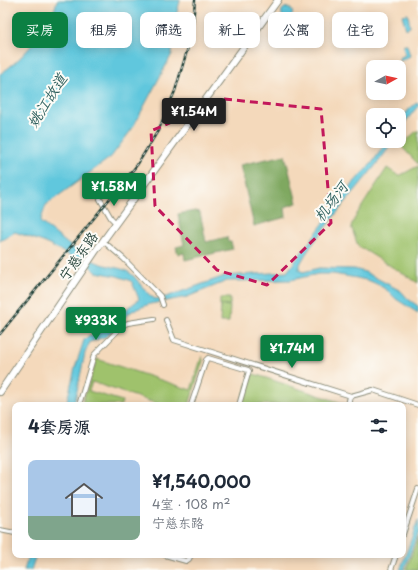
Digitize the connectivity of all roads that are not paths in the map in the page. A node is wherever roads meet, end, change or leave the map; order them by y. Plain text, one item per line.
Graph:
1 (278, 0) edge
2 (100, 199) dead end
3 (116, 223) junction
4 (103, 241) junction
5 (163, 305) dead end
6 (154, 318) dead end
7 (166, 320) dead end
8 (0, 392) edge
9 (350, 396) junction
10 (80, 402) edge
11 (192, 402) edge
12 (240, 402) edge
13 (349, 402) edge
14 (418, 405) edge
15 (418, 489) edge
16 (406, 525) edge
17 (0, 530) edge
18 (12, 532) edge
19 (176, 558) edge
20 (190, 558) edge
21 (395, 558) edge
22 (391, 570) edge

1 - 3 main road, 宁慈东路
2 - 3 street
3 - 4 main road, 宁慈东路
4 - 5 street
4 - 8 main road, 宁慈东路
6 - 10 street
7 - 9 street
9 - 13 street
9 - 14 street
11 - 12 street
15 - 16 street
17 - 18 street
19 - 20 street
21 - 22 street

